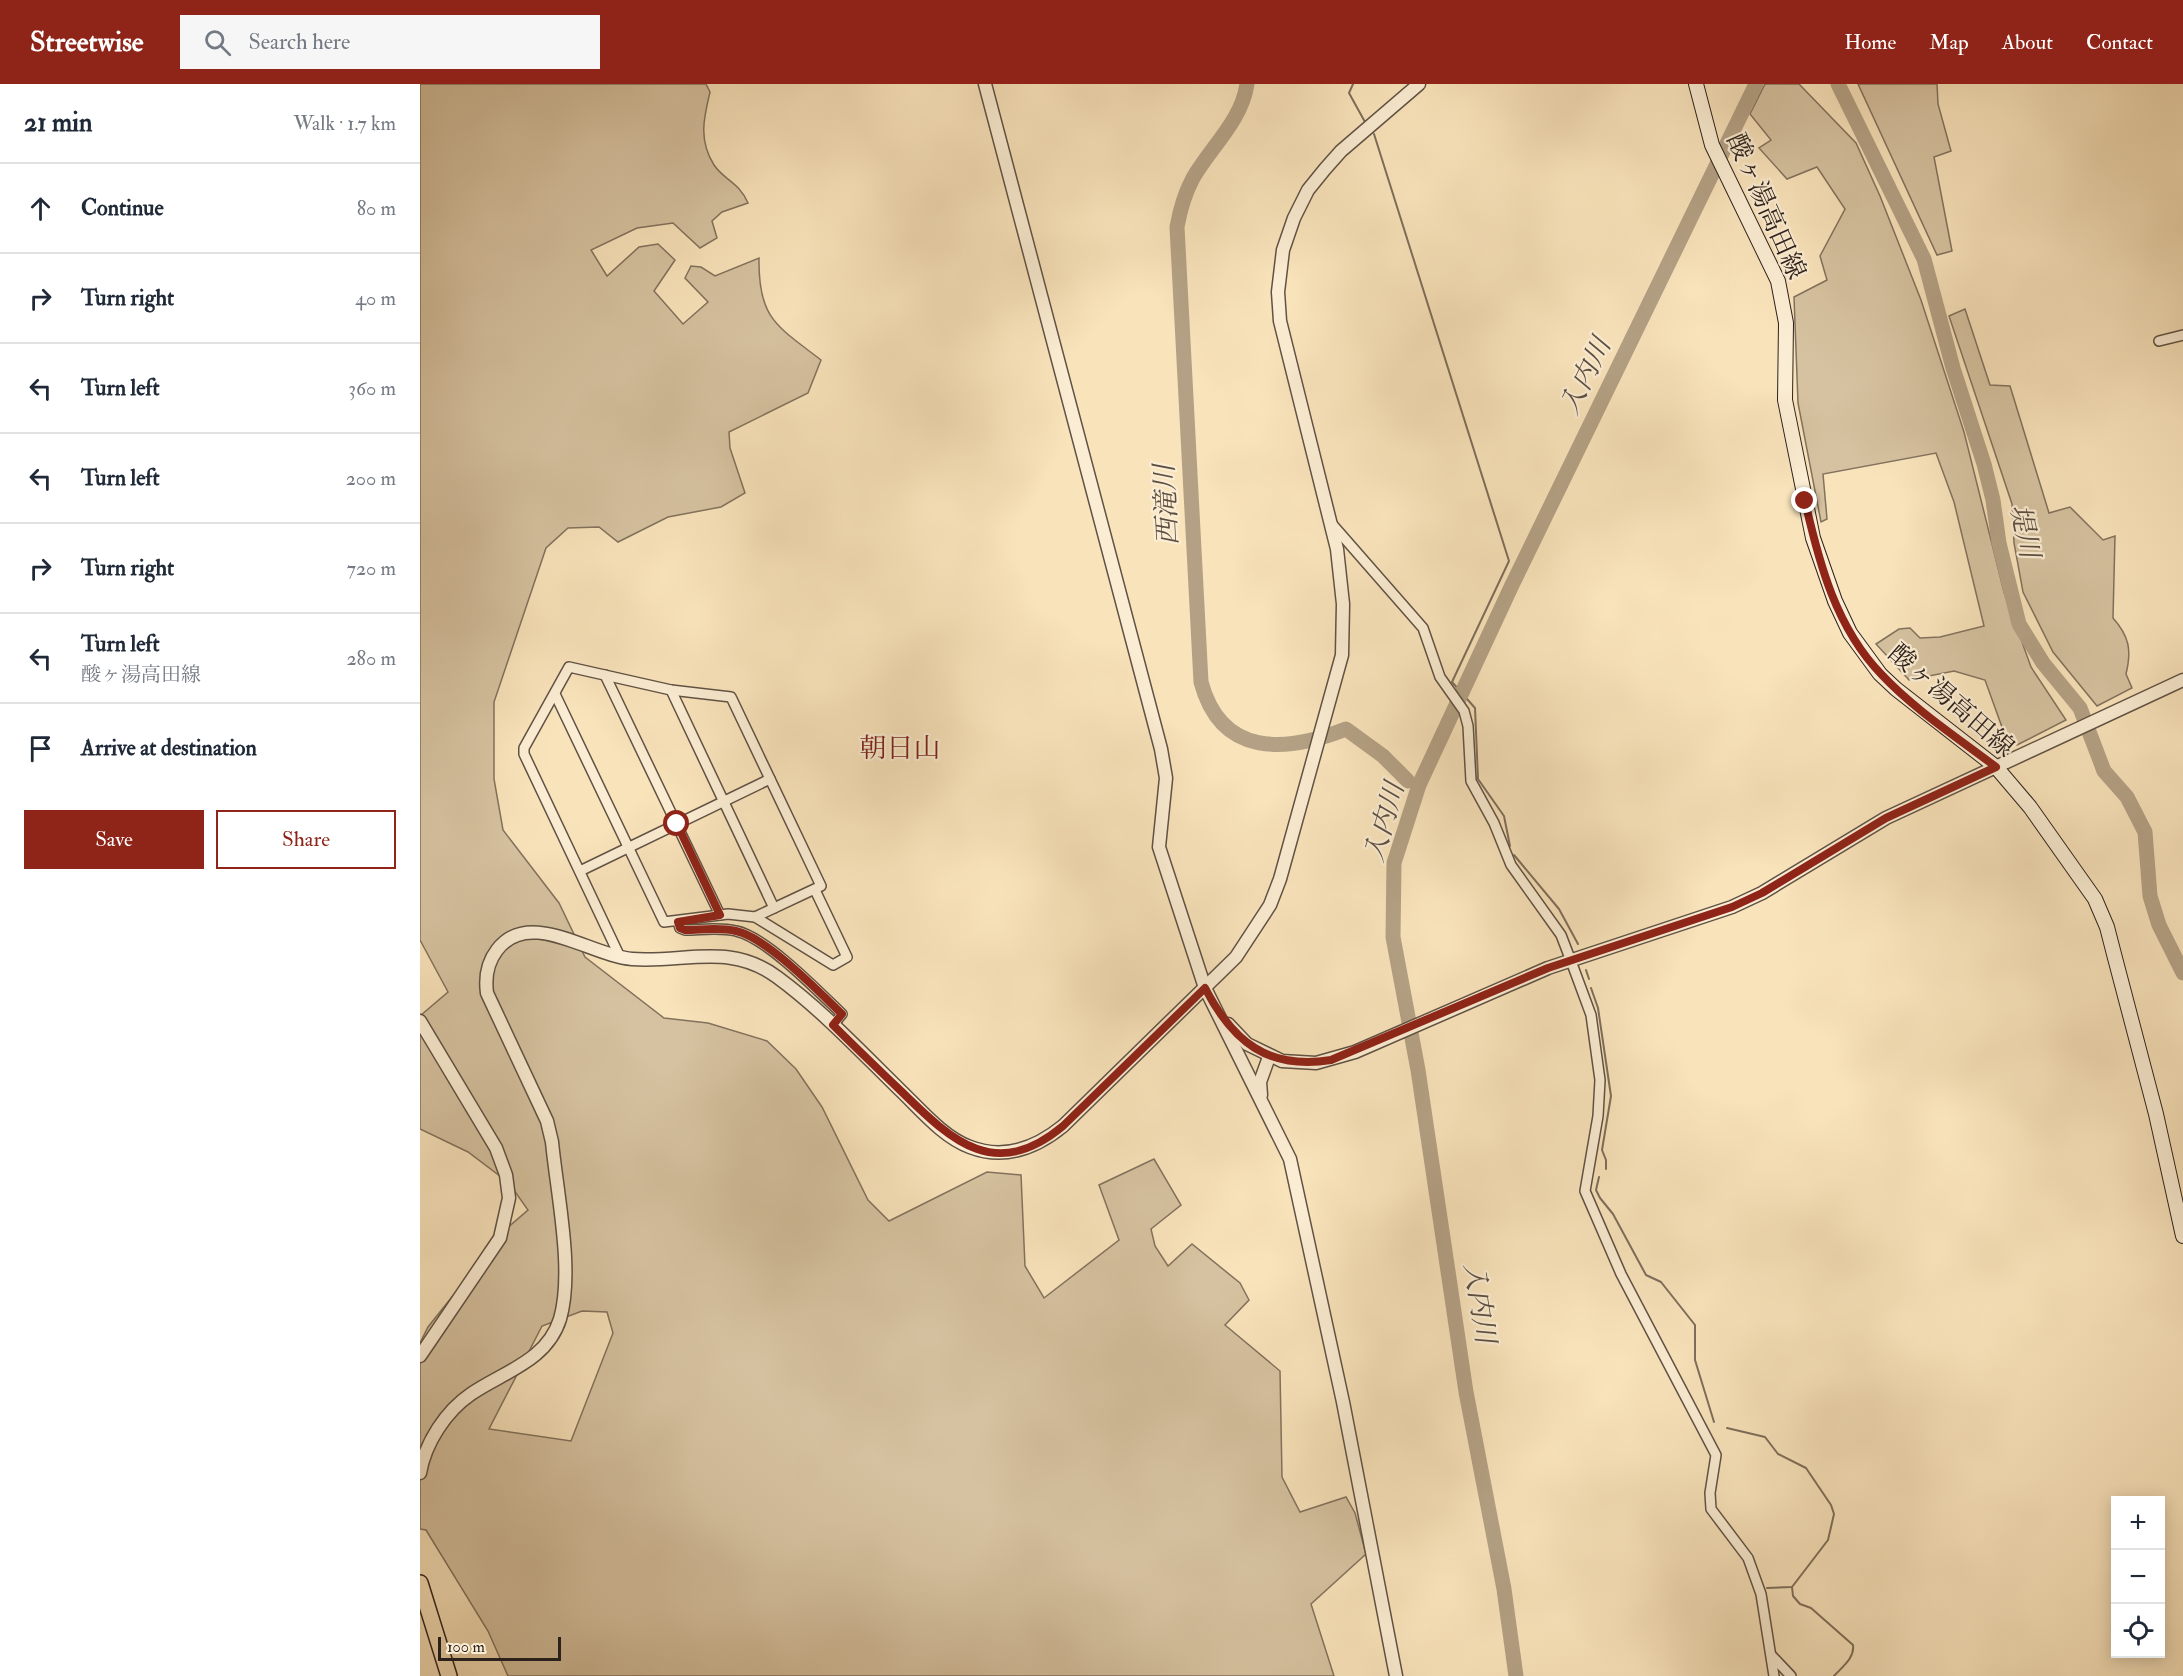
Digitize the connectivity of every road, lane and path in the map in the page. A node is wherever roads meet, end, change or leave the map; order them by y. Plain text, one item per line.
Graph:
1 (985, 84) edge
2 (1419, 84) edge
3 (1696, 84) edge
4 (2183, 335) edge
5 (2159, 341) dead end
6 (1331, 522) junction
7 (605, 675) junction
8 (2183, 680) edge
9 (671, 690) junction
10 (555, 694) junction
11 (1996, 767) junction
12 (770, 779) junction
13 (723, 802) junction
14 (677, 824) junction
15 (628, 848) junction
16 (580, 871) junction
17 (815, 890) junction
18 (774, 908) junction
19 (720, 915) junction
20 (754, 917) junction
21 (678, 922) junction
22 (620, 957) junction
23 (1571, 961) junction
24 (1205, 988) junction
25 (1217, 1013) junction
26 (420, 1021) edge
27 (833, 1025) junction
28 (1269, 1057) junction
29 (1261, 1100) junction
30 (2179, 1207) edge
31 (2183, 1236) edge
32 (420, 1356) edge
33 (420, 1473) edge
34 (420, 1581) edge
35 (1772, 1656) junction
36 (449, 1676) edge
37 (1396, 1676) edge
38 (1774, 1676) edge
39 (1791, 1676) edge

1 - 24 street
2 - 6 street
3 - 11 main road, 酸ヶ湯高田線
4 - 5 street
6 - 23 street
6 - 24 street
7 - 9 street
7 - 10 street
7 - 14 street
8 - 11 street
9 - 12 street
9 - 13 street
10 - 15 street
10 - 16 street
11 - 23 street
11 - 30 main road, 酸ヶ湯高田線
12 - 13 street
12 - 17 street
13 - 14 street
13 - 18 street
14 - 15 street
14 - 19 street
15 - 16 street
15 - 21 street
16 - 22 street
17 - 18 street
17 - 20 street
18 - 20 street
19 - 20 street
19 - 21 street
21 - 27 street
22 - 27 street
22 - 33 street
23 - 28 street
23 - 35 street
24 - 25 street
24 - 27 street
25 - 28 street
25 - 29 street
26 - 32 street
28 - 29 street
29 - 37 street
30 - 31 main road, 酸ヶ湯高田線
34 - 36 main road
35 - 38 street
35 - 39 street

